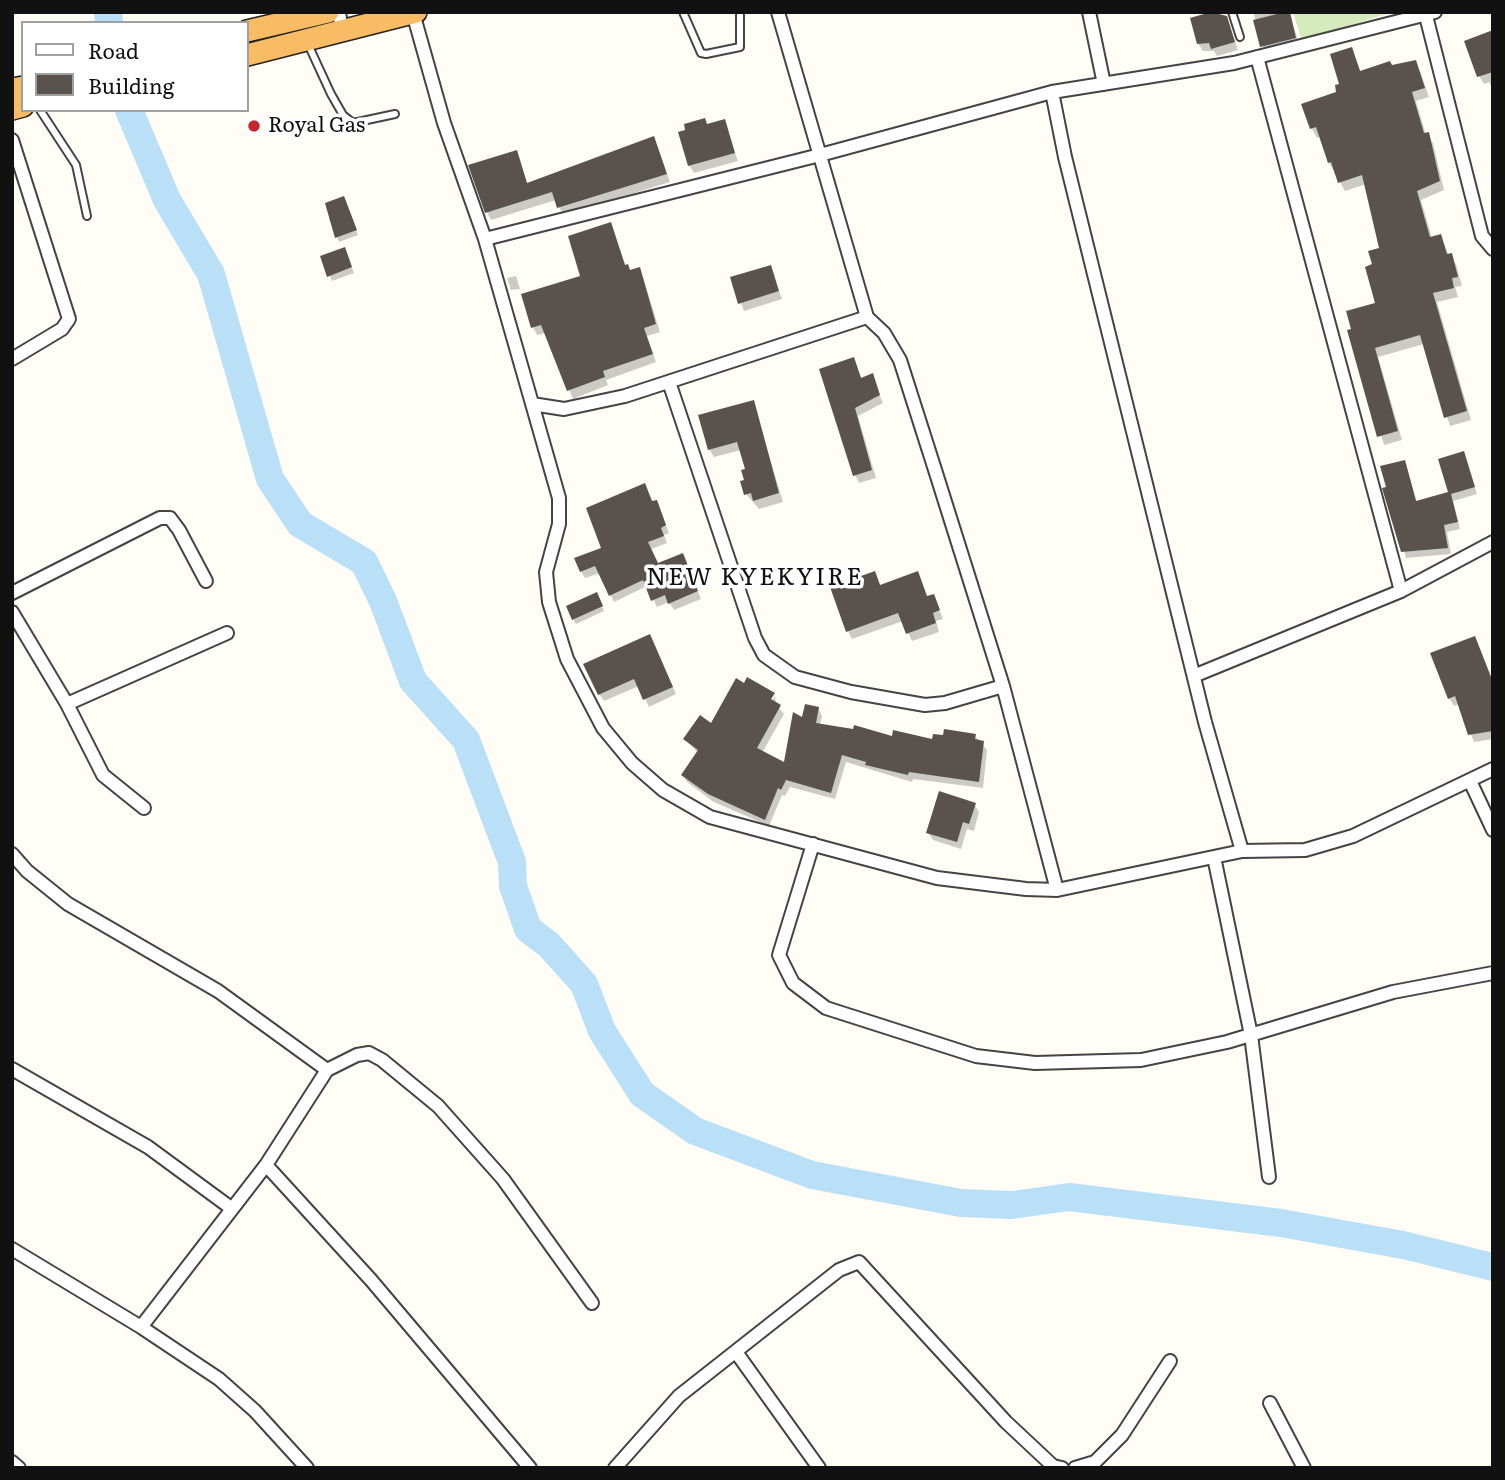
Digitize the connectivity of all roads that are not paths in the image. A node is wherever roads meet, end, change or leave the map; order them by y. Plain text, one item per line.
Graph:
1 (328, 12) edge
2 (683, 12) edge
3 (740, 12) edge
4 (778, 12) edge
5 (1089, 12) edge
6 (1232, 12) edge
7 (415, 13) edge
8 (1428, 13) edge
9 (341, 22) edge
10 (248, 31) edge
11 (1240, 37) dead end
12 (306, 40) junction
13 (248, 55) edge
14 (1257, 57) junction
15 (1104, 83) junction
16 (1052, 92) junction
17 (41, 112) edge
18 (395, 114) dead end
19 (13, 147) edge
20 (820, 155) junction
21 (87, 216) dead end
22 (485, 239) junction
23 (1493, 249) edge
24 (867, 317) junction
25 (12, 359) edge
26 (669, 382) junction
27 (532, 404) junction
28 (1493, 542) edge
29 (206, 581) dead end
30 (1401, 591) junction
31 (12, 593) edge
32 (12, 612) edge
33 (227, 633) dead end
34 (1196, 675) junction
35 (1003, 686) junction
36 (67, 704) junction
37 (1493, 769) edge
38 (1470, 781) junction
39 (144, 808) dead end
40 (1493, 830) edge
41 (813, 844) junction
42 (1242, 851) junction
43 (12, 854) edge
44 (1214, 857) junction
45 (1057, 890) junction
46 (1493, 973) edge
47 (1251, 1035) junction
48 (12, 1069) edge
49 (327, 1070) junction
50 (266, 1165) junction
51 (1269, 1177) dead end
52 (231, 1208) junction
53 (12, 1249) edge
54 (592, 1303) dead end
55 (141, 1326) junction
56 (736, 1352) junction
57 (1170, 1361) dead end
58 (1270, 1403) dead end
59 (12, 1462) edge
60 (19, 1468) edge
61 (307, 1468) edge
62 (530, 1468) edge
63 (615, 1468) edge
64 (819, 1468) edge
65 (1062, 1468) edge
66 (1075, 1468) edge
67 (1304, 1468) edge

1 - 10 highway
2 - 3 lane
4 - 20 street
5 - 15 street
6 - 11 lane
7 - 9 highway
7 - 22 street
8 - 14 street
8 - 23 street
9 - 12 highway
12 - 13 highway
12 - 18 lane
14 - 15 street
14 - 30 street
15 - 16 street
16 - 20 street
16 - 34 street
17 - 21 lane
19 - 25 street
20 - 22 street
20 - 24 street
22 - 27 street
24 - 26 street
24 - 35 street
26 - 27 street
26 - 35 street
27 - 41 street
28 - 30 street
29 - 31 street
30 - 34 street
32 - 36 street
33 - 36 street
34 - 42 street
35 - 45 street
36 - 39 street
37 - 38 street
38 - 40 street
38 - 42 street
41 - 45 street
41 - 47 street
42 - 44 street
43 - 49 street
44 - 45 street
44 - 47 street
46 - 47 street
47 - 51 street
48 - 52 street
49 - 50 street
49 - 54 street
50 - 52 street
50 - 62 street
52 - 55 street
53 - 55 street
55 - 61 street
56 - 63 street
56 - 64 street
56 - 65 street
57 - 66 street
58 - 67 street
59 - 60 street

